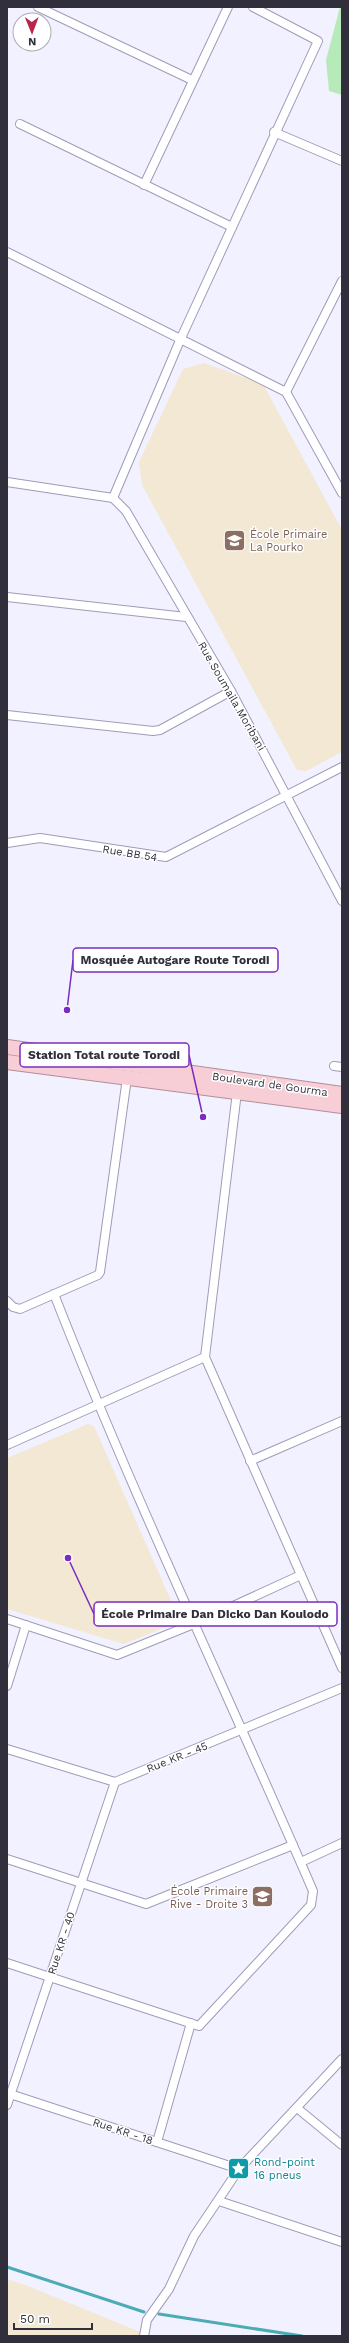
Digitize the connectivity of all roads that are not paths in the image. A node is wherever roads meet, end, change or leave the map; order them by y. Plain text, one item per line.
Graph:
1 (38, 7) edge
2 (228, 7) edge
3 (253, 7) edge
4 (192, 80) junction
5 (20, 124) dead end
6 (274, 132) junction
7 (342, 161) edge
8 (144, 185) junction
9 (232, 227) junction
10 (7, 252) edge
11 (342, 281) edge
12 (181, 338) junction
13 (286, 392) junction
14 (342, 473) edge
15 (334, 478) junction
16 (7, 482) edge
17 (342, 493) edge
18 (113, 498) junction
19 (7, 597) edge
20 (186, 616) junction
21 (231, 691) junction
22 (7, 714) edge
23 (342, 767) edge
24 (287, 796) junction
25 (7, 843) edge
26 (342, 901) edge
27 (7, 1047) edge
28 (7, 1062) edge
29 (127, 1078) junction
30 (237, 1092) junction
31 (342, 1094) edge
32 (342, 1106) edge
33 (54, 1294) junction
34 (7, 1301) edge
35 (205, 1357) junction
36 (98, 1405) junction
37 (342, 1421) edge
38 (7, 1445) edge
39 (250, 1461) junction
40 (301, 1575) junction
41 (7, 1619) edge
42 (196, 1623) junction
43 (26, 1625) junction
44 (342, 1668) edge
45 (7, 1686) edge
46 (342, 1688) edge
47 (243, 1730) junction
48 (7, 1749) edge
49 (115, 1782) junction
50 (342, 1843) edge
51 (293, 1845) junction
52 (7, 1859) edge
53 (301, 1862) junction
54 (81, 1883) junction
55 (7, 1964) edge
56 (50, 1977) junction
57 (191, 2023) junction
58 (342, 2059) edge
59 (9, 2094) edge
60 (7, 2105) edge
61 (297, 2108) junction
62 (157, 2142) junction
63 (342, 2145) edge
64 (239, 2169) junction
65 (219, 2201) junction
66 (342, 2242) edge
67 (144, 2336) edge

1 - 4 street
2 - 4 street
3 - 6 street
4 - 8 street
5 - 8 street
6 - 7 street
6 - 9 street
8 - 9 street
9 - 12 street
10 - 12 street
11 - 13 street
12 - 13 street
12 - 18 street
13 - 15 street
14 - 15 street
15 - 17 street
16 - 18 street
18 - 20 street, Rue Soumaila Moribani
19 - 20 street
20 - 21 street, Rue Soumaila Moribani
21 - 22 street
21 - 24 street, Rue Soumaila Moribani
23 - 24 street, Rue BB 54
24 - 25 street, Rue BB 54
24 - 26 street, Rue Soumaila Moribani
27 - 31 highway, Boulevard de Gourma
28 - 29 highway, Boulevard de Gourma
29 - 30 highway, Boulevard de Gourma
29 - 33 street
30 - 32 highway, Boulevard de Gourma
30 - 35 street
33 - 34 street
33 - 36 street
35 - 36 street
35 - 39 street
36 - 38 street
36 - 42 street
37 - 39 street
39 - 40 street
40 - 42 street
40 - 44 street
41 - 43 street
42 - 43 street
42 - 47 street
43 - 45 street
46 - 47 street, Rue KR - 45
47 - 49 street, Rue KR - 45
47 - 51 street
48 - 49 street
49 - 54 street, Rue KR - 40
50 - 53 street
51 - 53 street
51 - 54 street
52 - 54 street
53 - 57 street
54 - 56 street, Rue KR - 40
55 - 56 street
56 - 57 street
56 - 59 street, Rue KR - 40
57 - 62 street
58 - 61 street
59 - 60 street, Rue KR - 40
59 - 62 street, Rue KR - 18
61 - 63 street
61 - 64 street
62 - 64 street, Rue KR - 18
64 - 65 street
65 - 66 street
65 - 67 street

